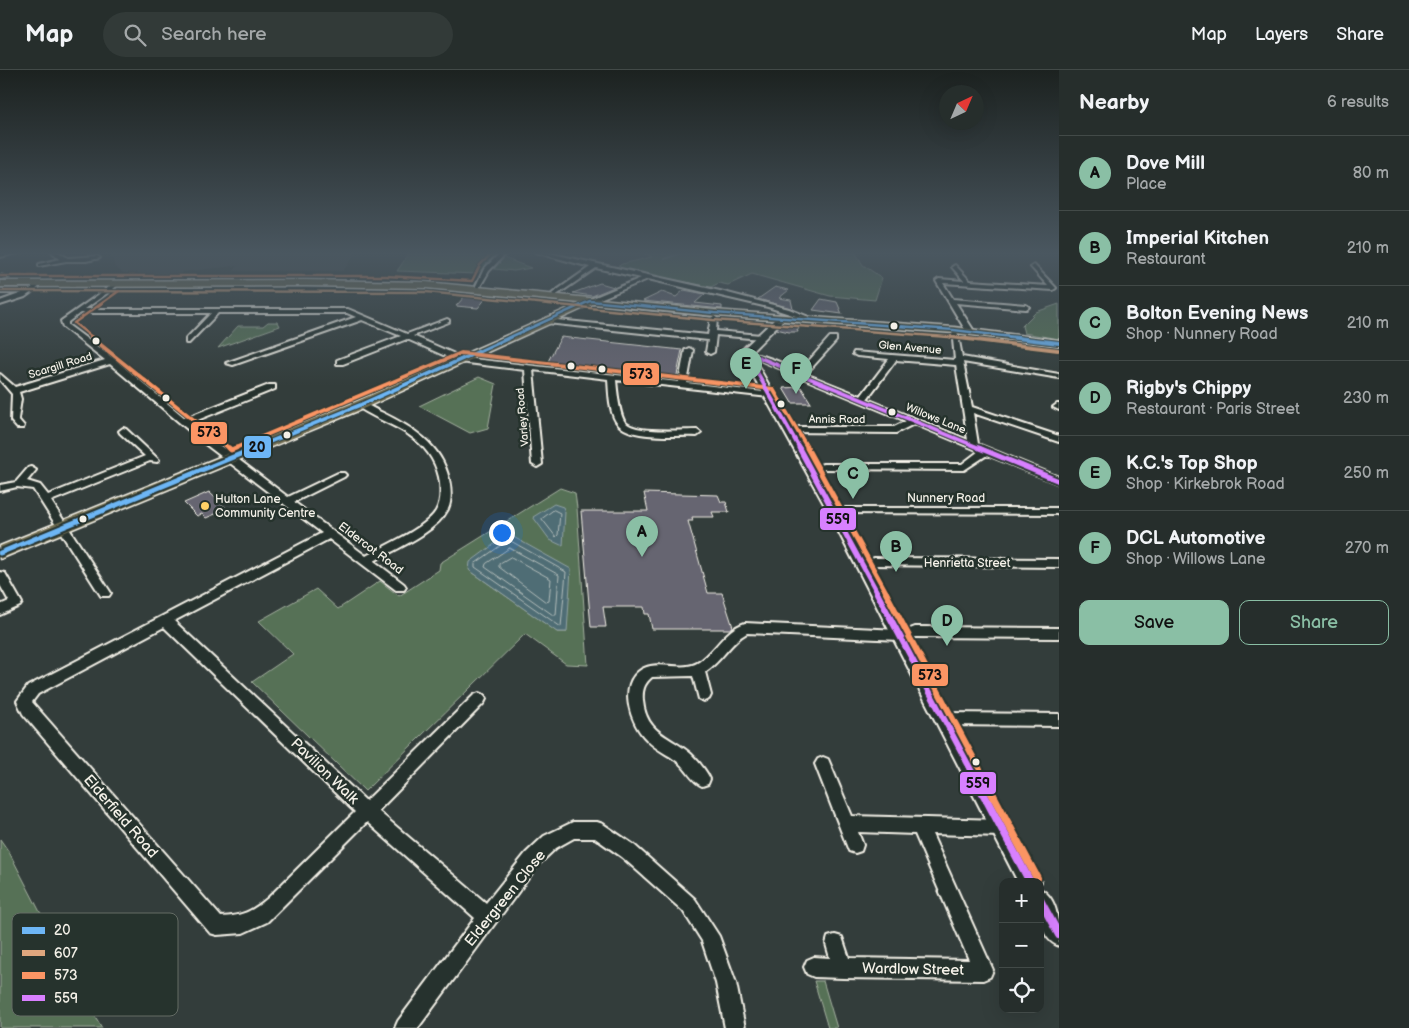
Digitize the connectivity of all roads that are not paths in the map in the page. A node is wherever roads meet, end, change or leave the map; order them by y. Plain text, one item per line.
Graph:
1 (21, 297) edge
2 (98, 297) edge
3 (549, 297) edge
4 (601, 297) edge
5 (735, 297) edge
6 (949, 297) edge
7 (590, 301) junction
8 (952, 301) junction
9 (0, 304) edge
10 (1026, 307) dead end
11 (78, 311) junction
12 (216, 311) junction
13 (363, 317) junction
14 (778, 317) junction
15 (714, 318) dead end
16 (811, 320) junction
17 (447, 321) dead end
18 (547, 321) junction
19 (954, 330) junction
20 (970, 331) junction
21 (407, 336) junction
22 (712, 336) junction
23 (761, 337) junction
24 (833, 339) dead end
25 (189, 341) dead end
26 (1059, 342) edge
27 (689, 350) dead end
28 (710, 352) dead end
29 (857, 354) dead end
30 (748, 356) junction
31 (894, 357) junction
32 (462, 360) junction
33 (111, 361) junction
34 (960, 361) junction
35 (340, 362) dead end
36 (230, 363) dead end
37 (529, 368) junction
38 (801, 375) junction
39 (0, 376) edge
40 (1059, 376) edge
41 (612, 378) junction
42 (682, 386) junction
43 (273, 388) dead end
44 (15, 390) junction
45 (770, 395) junction
46 (862, 400) junction
47 (360, 404) junction
48 (968, 409) junction
49 (913, 421) junction
50 (184, 422) junction
51 (20, 426) dead end
52 (123, 430) dead end
53 (789, 430) junction
54 (697, 433) dead end
55 (1059, 439) edge
56 (974, 446) junction
57 (986, 451) junction
58 (230, 459) junction
59 (537, 464) dead end
60 (823, 467) dead end
61 (31, 470) dead end
62 (341, 475) dead end
63 (1059, 481) edge
64 (20, 483) junction
65 (0, 488) edge
66 (46, 499) junction
67 (286, 502) junction
68 (834, 511) junction
69 (1059, 511) edge
70 (63, 526) junction
71 (329, 534) junction
72 (0, 552) edge
73 (365, 561) junction
74 (874, 562) dead end
75 (1059, 563) edge
76 (2, 582) edge
77 (400, 587) dead end
78 (105, 593) dead end
79 (0, 610) edge
80 (166, 621) junction
81 (907, 633) junction
82 (1059, 633) edge
83 (698, 670) junction
84 (704, 695) dead end
85 (479, 699) dead end
86 (944, 718) junction
87 (1059, 720) edge
88 (823, 764) dead end
89 (702, 779) dead end
90 (366, 811) junction
91 (846, 824) junction
92 (920, 826) junction
93 (1001, 828) junction
94 (855, 845) dead end
95 (1028, 878) edge
96 (1044, 907) edge
97 (488, 917) junction
98 (1059, 935) edge
99 (835, 944) dead end
100 (814, 967) dead end
101 (843, 968) junction
102 (405, 1028) edge
103 (735, 1028) edge

1 - 9 street
2 - 11 street
3 - 7 main road
4 - 7 street
5 - 16 street
6 - 8 street
7 - 14 main road
7 - 18 main road
8 - 10 street
8 - 20 street
11 - 12 street
11 - 33 street, Eldercot Road
12 - 13 street
12 - 25 street
13 - 21 street
13 - 36 street
14 - 16 main road
14 - 23 street
15 - 22 street
16 - 19 main road
17 - 21 street
18 - 22 street
18 - 32 main road
19 - 20 main road
19 - 34 street
20 - 26 main road
21 - 32 street
21 - 35 street
22 - 23 street
22 - 28 street
23 - 30 street
24 - 38 street
27 - 42 street
29 - 31 street, Glen Avenue
30 - 38 street, Willows Lane
30 - 45 street
31 - 34 street, Glen Avenue
31 - 46 street
32 - 37 street
32 - 47 main road
33 - 44 street, Scargill Road
33 - 50 street, Eldercot Road
34 - 40 street, Glen Avenue
34 - 48 street
37 - 41 street
37 - 59 street, Varley Road
38 - 46 street, Willows Lane
39 - 44 street
41 - 42 street
41 - 54 street
42 - 45 street
43 - 50 street
44 - 51 street
45 - 53 street
46 - 49 street, Willows Lane
47 - 58 main road
47 - 73 street
48 - 55 street
48 - 56 street
49 - 53 street, Annis Road
49 - 56 street, Willows Lane
50 - 58 street, Eldercot Road
52 - 66 street
53 - 68 street
56 - 57 street, Willows Lane
57 - 60 street
57 - 63 street, Willows Lane
58 - 67 street, Eldercot Road
58 - 70 main road
61 - 64 street
62 - 67 street
64 - 65 street
64 - 66 street
66 - 70 street
67 - 71 street, Eldercot Road
68 - 69 street, Nunnery Road
68 - 81 street
70 - 72 main road
70 - 78 street
71 - 73 street, Eldercot Road
71 - 80 street, Elderfield Road
73 - 77 street, Eldercot Road
74 - 75 street, Henrietta Street
76 - 79 street
80 - 90 street, Pavilion Walk
80 - 90 street, Elderfield Road
81 - 82 street
81 - 83 street
81 - 86 street
83 - 84 street
83 - 89 street
85 - 90 street, Elderfield Road
86 - 87 street
86 - 93 street
88 - 91 street
90 - 97 street, Pavilion Walk
91 - 92 street
91 - 94 street
92 - 93 street
92 - 101 street, Wardlow Street
93 - 95 street
96 - 98 street
97 - 102 street, Eldergreen Close
97 - 103 street, Eldergreen Close
99 - 101 street
100 - 101 street, Wardlow Street

